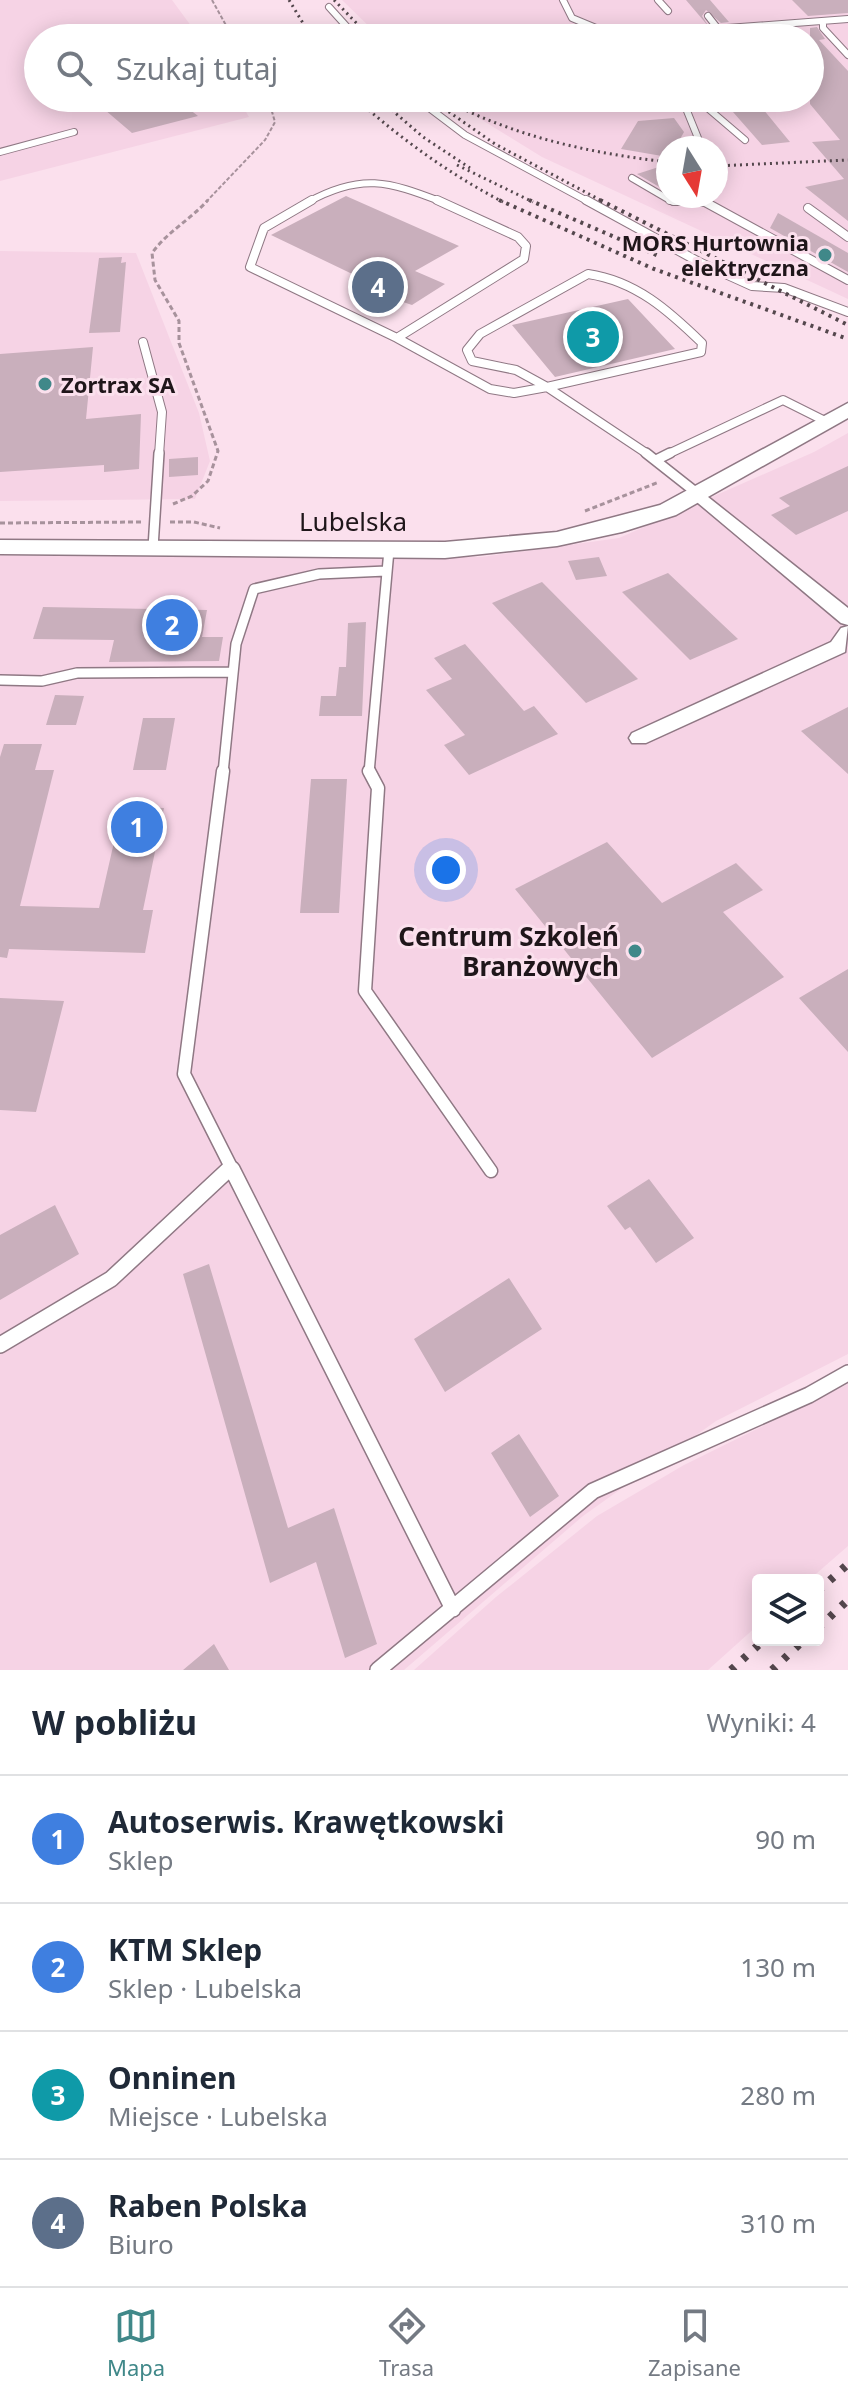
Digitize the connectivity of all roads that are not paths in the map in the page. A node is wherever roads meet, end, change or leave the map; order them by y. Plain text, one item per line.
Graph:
1 (563, 0) edge
2 (658, 0) edge
3 (329, 7) dead end
4 (668, 11) dead end
5 (708, 16) dead end
6 (848, 19) edge
7 (823, 21) joint
8 (344, 24) edge
9 (586, 24) edge
10 (712, 24) edge
11 (799, 24) edge
12 (824, 29) edge
13 (848, 55) edge
14 (435, 112) edge
15 (687, 112) edge
16 (712, 112) edge
17 (74, 132) dead end
18 (697, 136) edge
19 (745, 140) dead end
20 (0, 152) edge
21 (632, 178) dead end
22 (808, 208) dead end
23 (848, 237) edge
24 (848, 280) edge
25 (848, 312) edge
26 (397, 338) junction
27 (143, 342) dead end
28 (547, 387) junction
29 (848, 409) edge
30 (827, 422) junction
31 (656, 460) junction
32 (698, 494) junction
33 (0, 547) edge
34 (153, 548) junction
35 (387, 561) junction
36 (848, 618) edge
37 (848, 633) edge
38 (231, 672) junction
39 (0, 680) edge
40 (639, 738) dead end
41 (230, 1168) junction
42 (491, 1171) dead end
43 (0, 1345) edge
44 (848, 1373) edge
45 (453, 1609) junction
46 (378, 1670) edge

1 - 9 lane
2 - 4 lane
3 - 8 lane
5 - 10 lane
6 - 7 lane
7 - 11 lane
12 - 13 lane
14 - 25 lane
15 - 18 lane
16 - 19 lane
17 - 20 lane
21 - 24 lane
22 - 23 lane
26 - 26 lane
26 - 28 lane
27 - 34 lane
28 - 28 lane
28 - 31 lane
29 - 30 street, Lubelska
30 - 31 lane
30 - 32 street, Lubelska
31 - 32 lane
32 - 35 street, Lubelska
32 - 36 street
33 - 34 street, Lubelska
34 - 35 street, Lubelska
35 - 38 lane
35 - 42 lane
37 - 40 street
38 - 39 lane
38 - 41 lane
41 - 43 lane
41 - 45 lane
44 - 45 lane
45 - 46 lane

